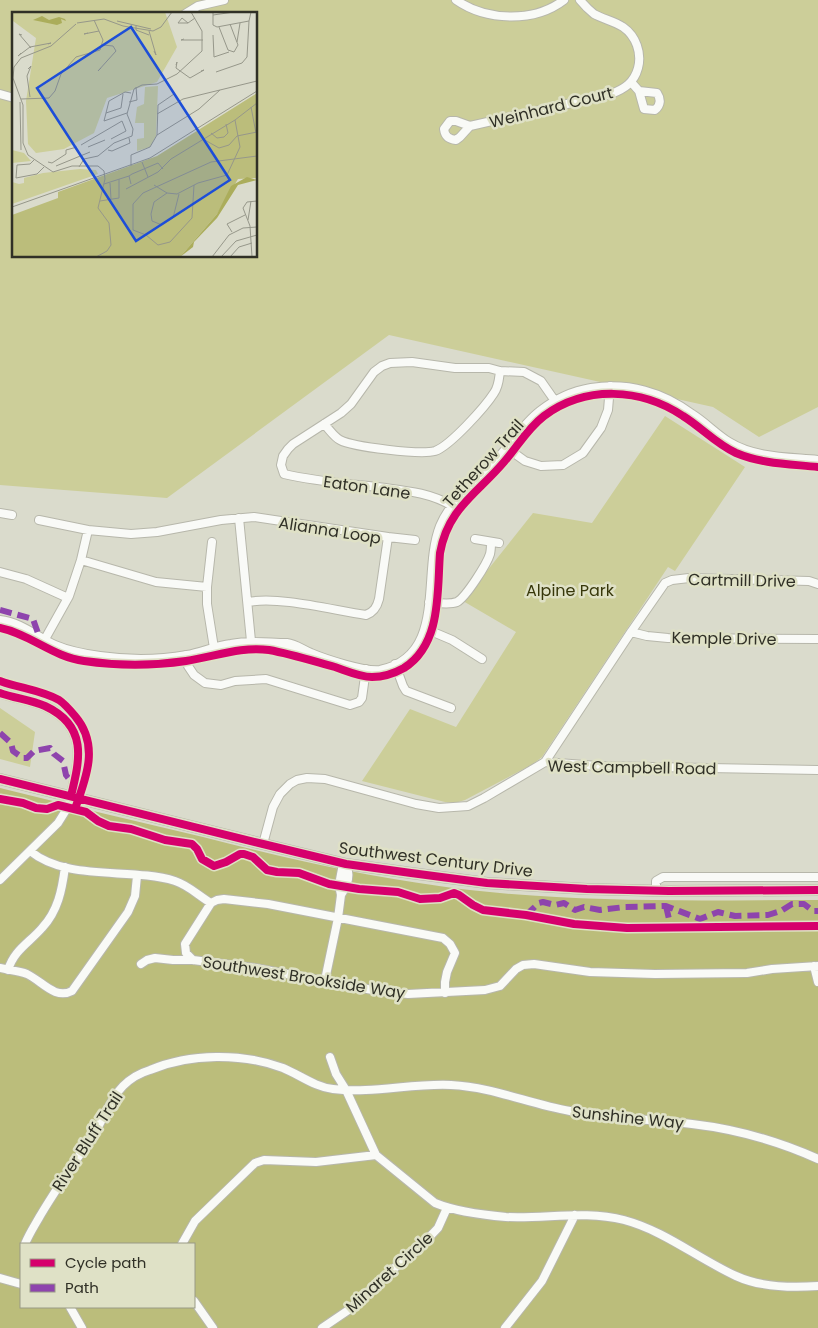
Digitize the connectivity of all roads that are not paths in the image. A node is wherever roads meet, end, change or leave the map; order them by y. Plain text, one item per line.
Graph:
1 (224, 0) edge
2 (456, 0) edge
3 (564, 0) edge
4 (580, 0) edge
5 (188, 12) edge
6 (631, 82) junction
7 (639, 91) dead end
8 (470, 126) dead end
9 (500, 371) junction
10 (610, 386) junction
11 (555, 401) junction
12 (324, 424) junction
13 (507, 448) junction
14 (818, 460) edge
15 (452, 506) junction
16 (0, 513) edge
17 (12, 515) dead end
18 (239, 518) junction
19 (39, 520) dead end
20 (88, 530) junction
21 (388, 537) junction
22 (475, 539) dead end
23 (415, 540) dead end
24 (212, 542) dead end
25 (81, 560) junction
26 (0, 572) edge
27 (818, 584) edge
28 (207, 587) junction
29 (68, 598) junction
30 (248, 602) junction
31 (429, 602) junction
32 (0, 620) edge
33 (426, 629) junction
34 (631, 632) junction
35 (45, 639) junction
36 (818, 640) edge
37 (251, 641) junction
38 (214, 648) junction
39 (185, 655) junction
40 (482, 659) dead end
41 (395, 664) junction
42 (366, 670) junction
43 (0, 693) edge
44 (451, 708) dead end
45 (545, 762) junction
46 (818, 770) edge
47 (0, 779) edge
48 (71, 796) junction
49 (263, 844) junction
50 (30, 851) junction
51 (346, 864) junction
52 (65, 867) junction
53 (137, 876) junction
54 (818, 877) edge
55 (0, 880) edge
56 (656, 890) junction
57 (818, 890) edge
58 (210, 903) junction
59 (338, 918) junction
60 (193, 960) junction
61 (141, 964) dead end
62 (816, 966) edge
63 (4, 969) edge
64 (325, 980) junction
65 (818, 982) edge
66 (445, 993) junction
67 (330, 1057) dead end
68 (346, 1090) junction
69 (376, 1155) junction
70 (818, 1159) edge
71 (447, 1208) junction
72 (576, 1215) junction
73 (26, 1243) edge
74 (183, 1243) edge
75 (0, 1278) edge
76 (20, 1284) edge
77 (818, 1286) edge
78 (195, 1302) edge
79 (71, 1308) edge
80 (82, 1328) edge
81 (213, 1328) edge
82 (322, 1328) edge
83 (505, 1328) edge

1 - 5 street
2 - 3 street
4 - 6 street, Weinhard Court
6 - 7 street, Weinhard Court
6 - 8 street, Weinhard Court
9 - 11 street
9 - 12 street
9 - 12 street
10 - 11 street
10 - 13 street
10 - 14 street
11 - 13 street
12 - 15 street, Eaton Lane
13 - 15 street
15 - 31 street
16 - 17 street
18 - 20 street, Alianna Loop
18 - 21 street, Alianna Loop
18 - 30 street
19 - 20 street, Alianna Loop
20 - 25 street
21 - 23 street
21 - 30 street, Alianna Loop
22 - 31 street
24 - 28 street
25 - 28 street
25 - 29 street
26 - 29 street
27 - 34 street, Cartmill Drive
28 - 38 street
29 - 35 street
30 - 37 street
31 - 33 street
32 - 35 street
33 - 40 street
33 - 41 street
34 - 36 street, Kemple Drive
34 - 45 street, Cartmill Drive
35 - 39 street
37 - 38 street
37 - 42 street
38 - 39 street
39 - 42 street
41 - 42 street
41 - 44 street
43 - 48 street
45 - 46 street, West Campbell Road
45 - 49 street, West Campbell Road
47 - 48 main road, Southwest Century Drive
48 - 49 main road, Southwest Century Drive
48 - 50 street
49 - 51 main road, Southwest Century Drive
50 - 52 street
50 - 55 street
51 - 56 main road, Southwest Century Drive
51 - 59 street
52 - 53 street
52 - 63 street
53 - 58 street
53 - 63 street
54 - 56 street
56 - 57 main road, Southwest Century Drive
58 - 59 street
58 - 60 street
59 - 64 street
59 - 66 street
60 - 61 street, Southwest Brookside Way
60 - 64 street, Southwest Brookside Way
62 - 65 street
62 - 66 street, Southwest Brookside Way
64 - 66 street, Southwest Brookside Way
67 - 68 street
68 - 69 street
68 - 70 street, Sunshine Way
68 - 73 street, River Bluff Trail
69 - 71 street
69 - 74 street
71 - 72 street
71 - 82 street, Minaret Circle
72 - 77 street
72 - 83 street
75 - 76 street
78 - 81 street
79 - 80 street

